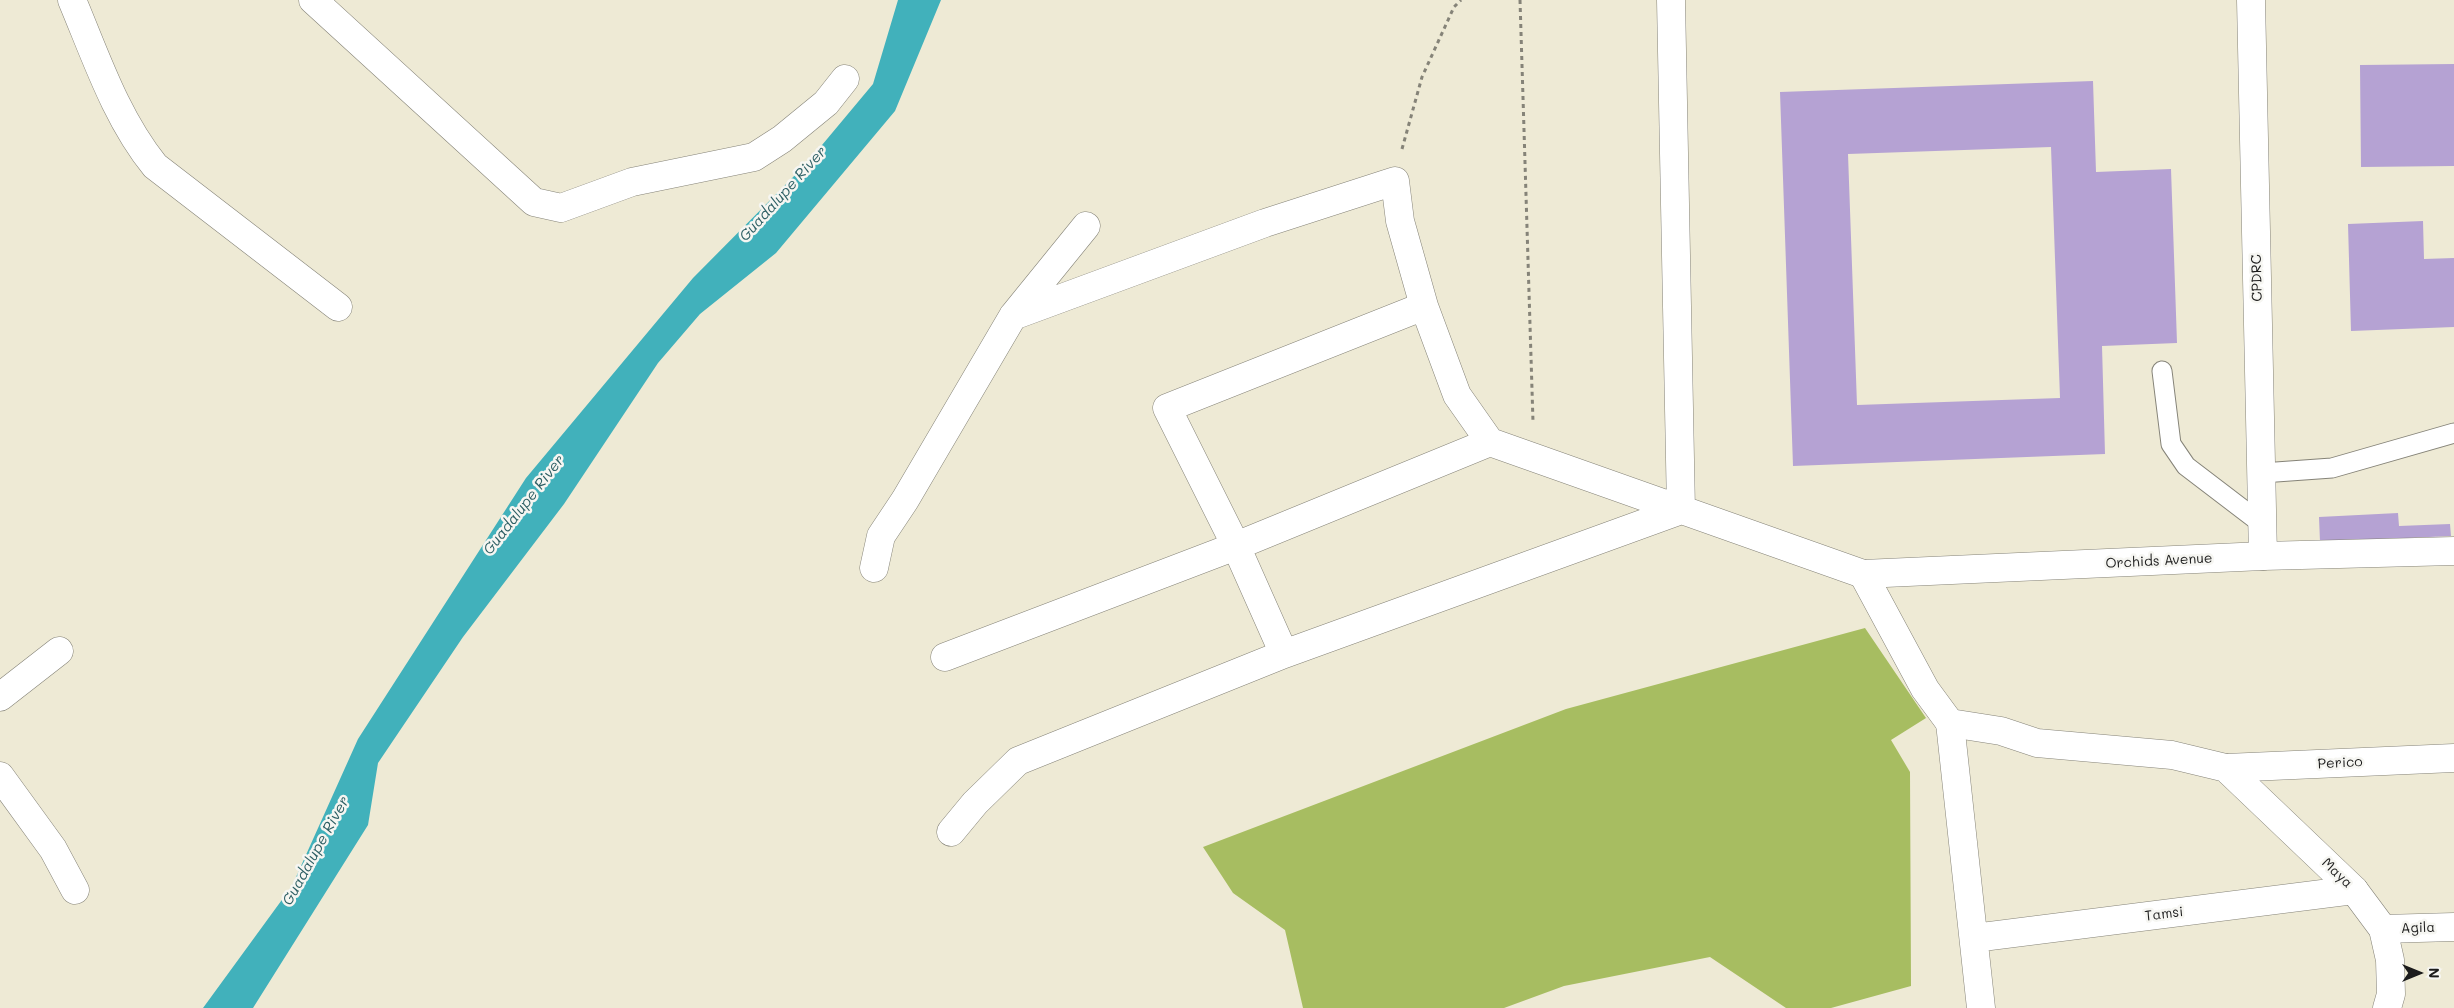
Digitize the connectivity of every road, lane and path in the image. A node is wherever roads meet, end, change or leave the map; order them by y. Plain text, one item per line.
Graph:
1 (72, 0) edge
2 (312, 0) edge
3 (1461, 0) edge
4 (1520, 0) edge
5 (1671, 0) edge
6 (2251, 0) edge
7 (845, 79) dead end
8 (1394, 180) junction
9 (1086, 226) dead end
10 (1424, 306) junction
11 (338, 307) dead end
12 (1013, 316) junction
13 (2162, 371) dead end
14 (2454, 434) edge
15 (1490, 442) junction
16 (1534, 456) junction
17 (2262, 474) junction
18 (1681, 510) junction
19 (2262, 524) junction
20 (1236, 546) junction
21 (2454, 551) edge
22 (2263, 556) junction
23 (874, 568) dead end
24 (1863, 574) junction
25 (59, 651) dead end
26 (1284, 654) junction
27 (945, 657) dead end
28 (0, 697) edge
29 (1950, 722) junction
30 (2454, 758) edge
31 (2226, 768) junction
32 (0, 776) edge
33 (951, 832) dead end
34 (75, 890) dead end
35 (2354, 890) junction
36 (2454, 927) edge
37 (2383, 930) junction
38 (1974, 938) junction
39 (1981, 1008) edge
40 (2387, 1008) edge

1 - 11 street
2 - 7 street
3 - 8 path
4 - 16 path
5 - 18 street
6 - 17 street, CPDRC
8 - 10 street
8 - 12 street
9 - 12 street
10 - 15 street
10 - 20 street
12 - 23 street
13 - 19 lane
14 - 17 lane
15 - 16 street
15 - 20 street
16 - 18 street
17 - 19 street, CPDRC
18 - 24 street
18 - 26 street
19 - 22 street, CPDRC
20 - 26 street
20 - 27 street
21 - 22 street, Orchids Avenue
22 - 24 street, Orchids Avenue
24 - 29 street
25 - 28 street
26 - 33 street
29 - 31 street
29 - 38 street
30 - 31 street, Perico
31 - 35 street, Maya
32 - 34 street
35 - 37 street, Maya
35 - 38 street, Tamsi
36 - 37 street, Agila
37 - 40 street, Maya
38 - 39 street

